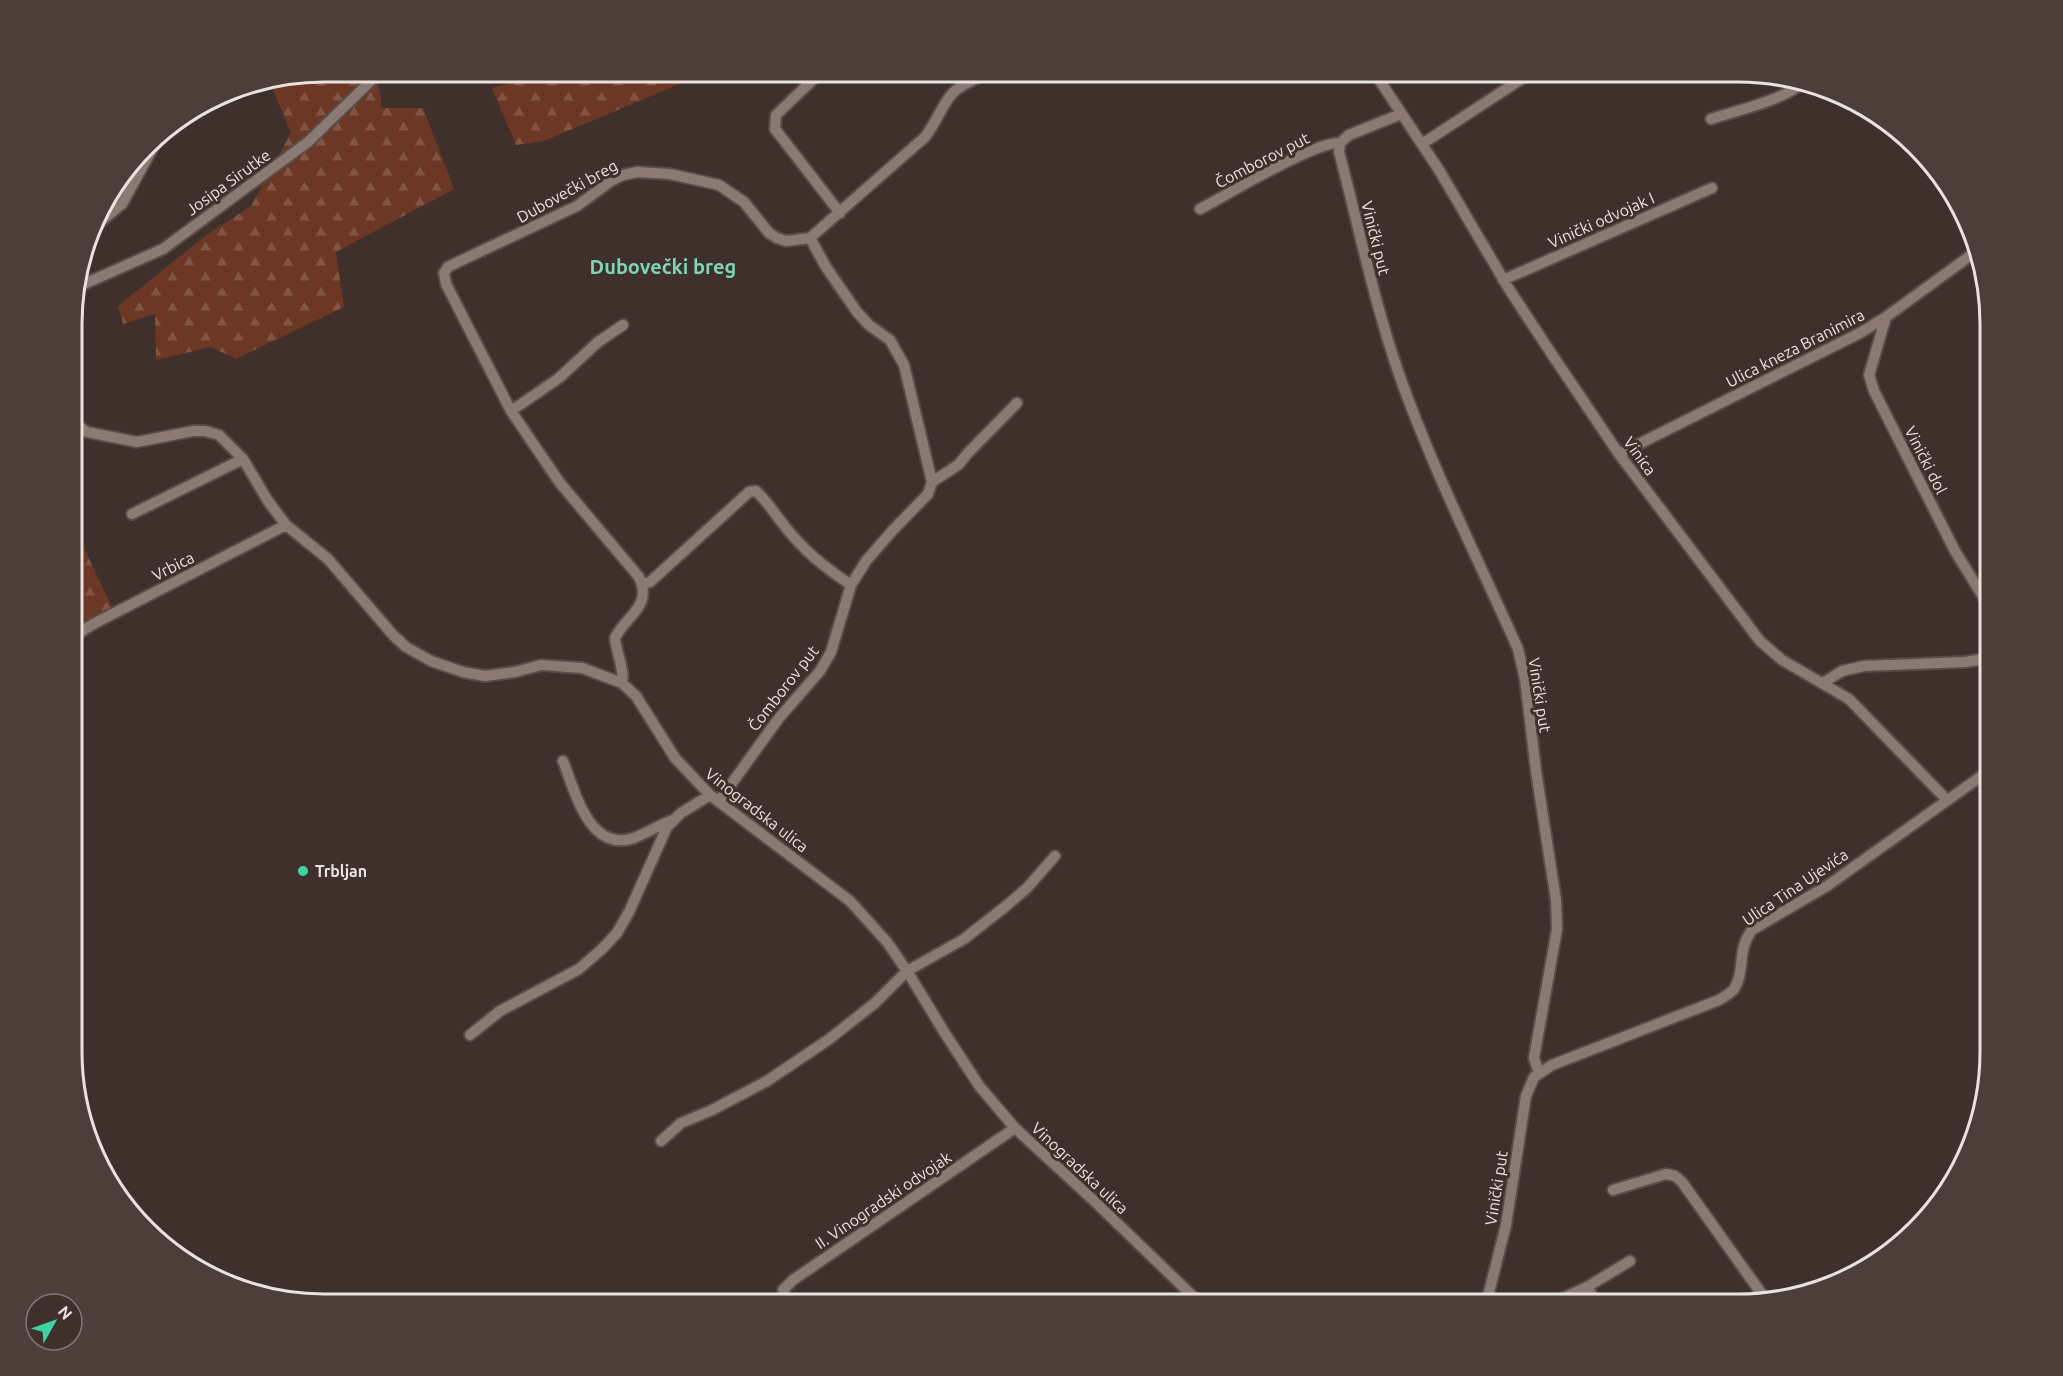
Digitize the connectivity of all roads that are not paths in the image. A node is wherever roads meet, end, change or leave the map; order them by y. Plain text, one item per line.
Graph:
1 (370, 82) edge
2 (811, 82) edge
3 (970, 82) edge
4 (1380, 82) edge
5 (1517, 82) edge
6 (1795, 89) edge
7 (1401, 114) junction
8 (1711, 119) dead end
9 (1340, 143) junction
10 (1422, 144) junction
11 (144, 164) edge
12 (1712, 188) dead end
13 (1200, 209) dead end
14 (840, 213) junction
15 (109, 215) edge
16 (810, 238) junction
17 (1970, 256) edge
18 (1503, 280) junction
19 (86, 283) edge
20 (1886, 317) junction
21 (623, 325) dead end
22 (1017, 403) dead end
23 (511, 411) junction
24 (82, 429) edge
25 (1619, 454) junction
26 (243, 459) junction
27 (932, 482) junction
28 (132, 514) dead end
29 (286, 525) junction
30 (643, 584) junction
31 (851, 585) junction
32 (1980, 591) edge
33 (82, 631) edge
34 (1980, 660) edge
35 (622, 683) junction
36 (1822, 683) junction
37 (563, 761) dead end
38 (1980, 777) edge
39 (714, 798) junction
40 (1947, 800) junction
41 (673, 820) junction
42 (1055, 856) dead end
43 (907, 971) junction
44 (470, 1035) dead end
45 (1539, 1073) junction
46 (1015, 1128) junction
47 (661, 1141) dead end
48 (1613, 1190) dead end
49 (1630, 1261) dead end
50 (1587, 1287) junction
51 (1760, 1292) edge
52 (784, 1294) edge
53 (1191, 1294) edge
54 (1489, 1294) edge
55 (1572, 1294) edge
56 (1591, 1294) edge

1 - 19 street, Josipa Sirutke
2 - 14 street
3 - 14 street
4 - 7 street, Vinica
5 - 10 street
6 - 8 street
7 - 9 street
7 - 10 street, Vinica
9 - 13 street, Čomborov put
9 - 45 street, Vinički put
10 - 18 street, Vinica
11 - 15 street
12 - 18 street, Vinički odvojak I
14 - 16 street
16 - 23 street, Dubovečki breg
16 - 27 street
17 - 20 street, Ulica kneza Branimira
18 - 25 street, Vinica
20 - 25 street, Ulica kneza Branimira
20 - 32 street, Vinički dol
21 - 23 street
22 - 27 street, Čomborov put
23 - 30 street, Dubovečki breg
24 - 26 street, Vinogradska ulica
25 - 36 street, Vinica
26 - 28 street
26 - 29 street, Vinogradska ulica
27 - 31 street, Čomborov put
29 - 33 street, Vrbica
29 - 35 street, Vinogradska ulica
30 - 31 street
30 - 35 street
31 - 39 street, Čomborov put
34 - 36 street
35 - 39 street, Vinogradska ulica
36 - 40 street, Vinica
37 - 41 street
38 - 40 street, Ulica Tina Ujevića
39 - 41 street
39 - 43 street, Vinogradska ulica
40 - 45 street, Ulica Tina Ujevića
41 - 44 street
42 - 43 street
43 - 46 street, Vinogradska ulica
43 - 47 street
45 - 54 street, Vinički put
46 - 52 street, II. Vinogradski odvojak
46 - 53 street, Vinogradska ulica
48 - 51 street
49 - 50 street
50 - 55 street
50 - 56 street

